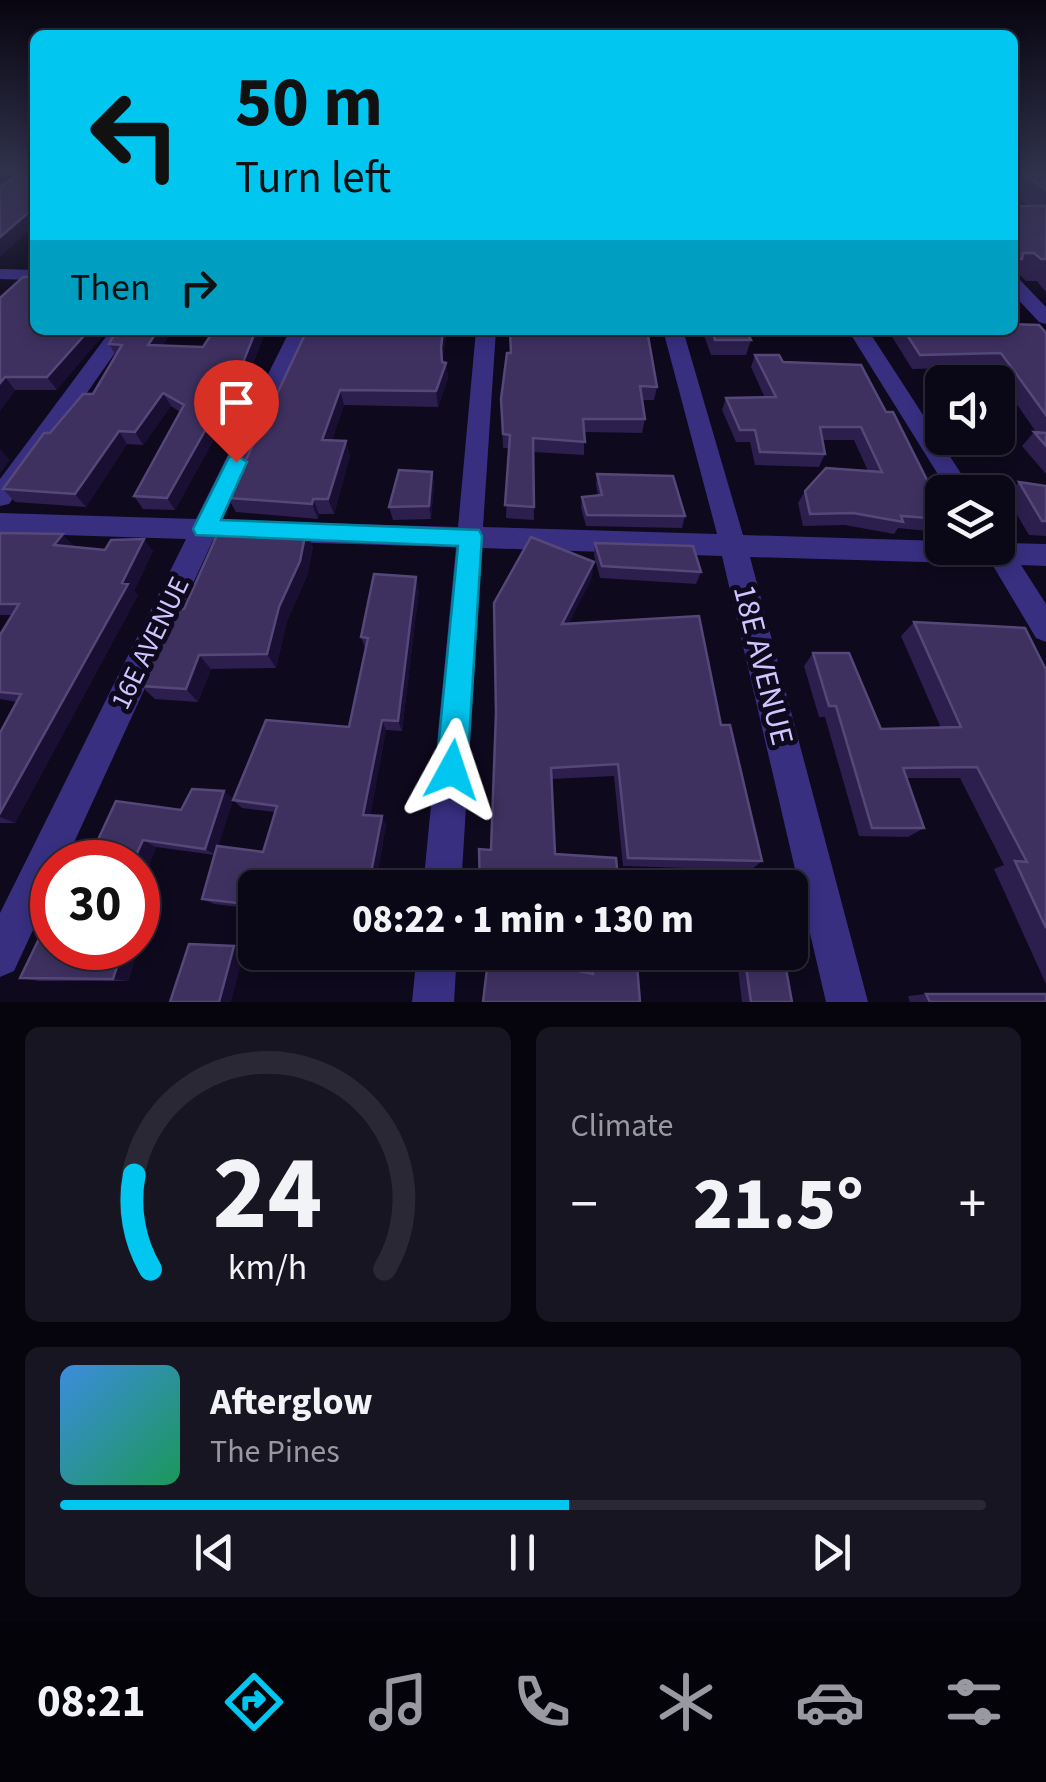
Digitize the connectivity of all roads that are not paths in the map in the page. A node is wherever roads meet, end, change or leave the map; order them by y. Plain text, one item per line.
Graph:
1 (30, 275) edge
2 (2, 276) edge
3 (1018, 283) edge
4 (1046, 284) edge
5 (1018, 288) edge
6 (1046, 318) edge
7 (117, 335) edge
8 (298, 335) edge
9 (486, 335) edge
10 (674, 335) edge
11 (861, 335) edge
12 (950, 475) edge
13 (0, 497) edge
14 (0, 523) edge
15 (205, 529) junction
16 (470, 536) junction
17 (734, 548) junction
18 (925, 550) edge
19 (1015, 552) edge
20 (1046, 555) edge
21 (1007, 565) edge
22 (1046, 629) edge
23 (443, 870) edge
24 (0, 957) edge
25 (436, 970) edge
26 (433, 1002) edge
27 (848, 1002) edge

1 - 2 street
3 - 4 street
5 - 6 street
7 - 13 street
8 - 15 street, 16E AVENUE
9 - 16 street
10 - 17 street, 18E AVENUE
11 - 12 street
14 - 15 street
15 - 16 street
15 - 24 street, 16E AVENUE
16 - 17 street
16 - 23 street
17 - 18 street
17 - 27 street, 18E AVENUE
19 - 20 street
21 - 22 street
25 - 26 street

